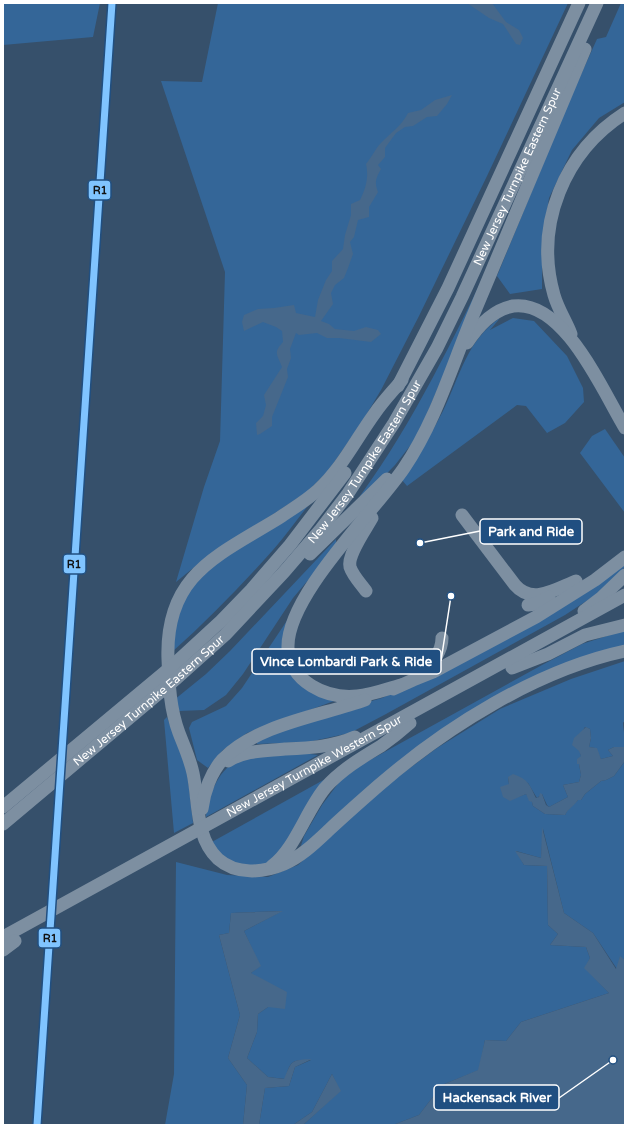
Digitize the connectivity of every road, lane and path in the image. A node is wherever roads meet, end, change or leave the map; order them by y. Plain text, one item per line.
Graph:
1 (579, 3) edge
2 (597, 3) edge
3 (605, 3) edge
4 (625, 113) edge
5 (578, 348) junction
6 (449, 378) junction
7 (402, 380) junction
8 (603, 389) junction
9 (625, 418) edge
10 (625, 428) edge
11 (423, 434) junction
12 (391, 486) junction
13 (462, 515) dead end
14 (625, 557) edge
15 (625, 575) edge
16 (576, 581) junction
17 (366, 590) dead end
18 (625, 595) edge
19 (255, 604) junction
20 (528, 606) dead end
21 (625, 606) edge
22 (625, 625) edge
23 (442, 638) dead end
24 (534, 646) junction
25 (625, 651) edge
26 (512, 668) junction
27 (174, 673) junction
28 (413, 680) junction
29 (401, 685) junction
30 (436, 699) junction
31 (410, 723) junction
32 (212, 776) junction
33 (3, 807) edge
34 (242, 811) junction
35 (201, 823) junction
36 (3, 824) edge
37 (267, 869) junction
38 (9, 939) edge
39 (3, 947) edge
40 (3, 950) edge

1 - 7 highway, New Jersey Turnpike Eastern Spur
2 - 19 highway, New Jersey Turnpike Eastern Spur
3 - 6 highway
4 - 5 highway
5 - 6 highway
5 - 8 highway
6 - 11 highway
7 - 27 highway, New Jersey Turnpike Eastern Spur
7 - 35 highway
8 - 9 highway
8 - 10 highway
11 - 12 highway
11 - 19 highway
12 - 17 highway
12 - 29 highway
13 - 16 highway
14 - 16 highway
14 - 28 highway
15 - 24 highway
16 - 20 highway
18 - 24 highway, New Jersey Turnpike Western Spur
19 - 27 highway, New Jersey Turnpike Eastern Spur
21 - 26 highway, New Jersey Turnpike Western Spur
22 - 26 highway
23 - 28 highway
24 - 30 highway, New Jersey Turnpike Western Spur
25 - 37 highway
26 - 31 highway, New Jersey Turnpike Western Spur
27 - 33 highway, New Jersey Turnpike Eastern Spur
27 - 36 highway, New Jersey Turnpike Eastern Spur
28 - 29 highway
29 - 32 highway
30 - 32 highway
30 - 34 highway, New Jersey Turnpike Western Spur
31 - 34 highway, New Jersey Turnpike Western Spur
31 - 37 highway
32 - 35 highway
34 - 38 highway, New Jersey Turnpike Western Spur
35 - 37 highway
38 - 39 highway, New Jersey Turnpike Western Spur
38 - 40 highway

